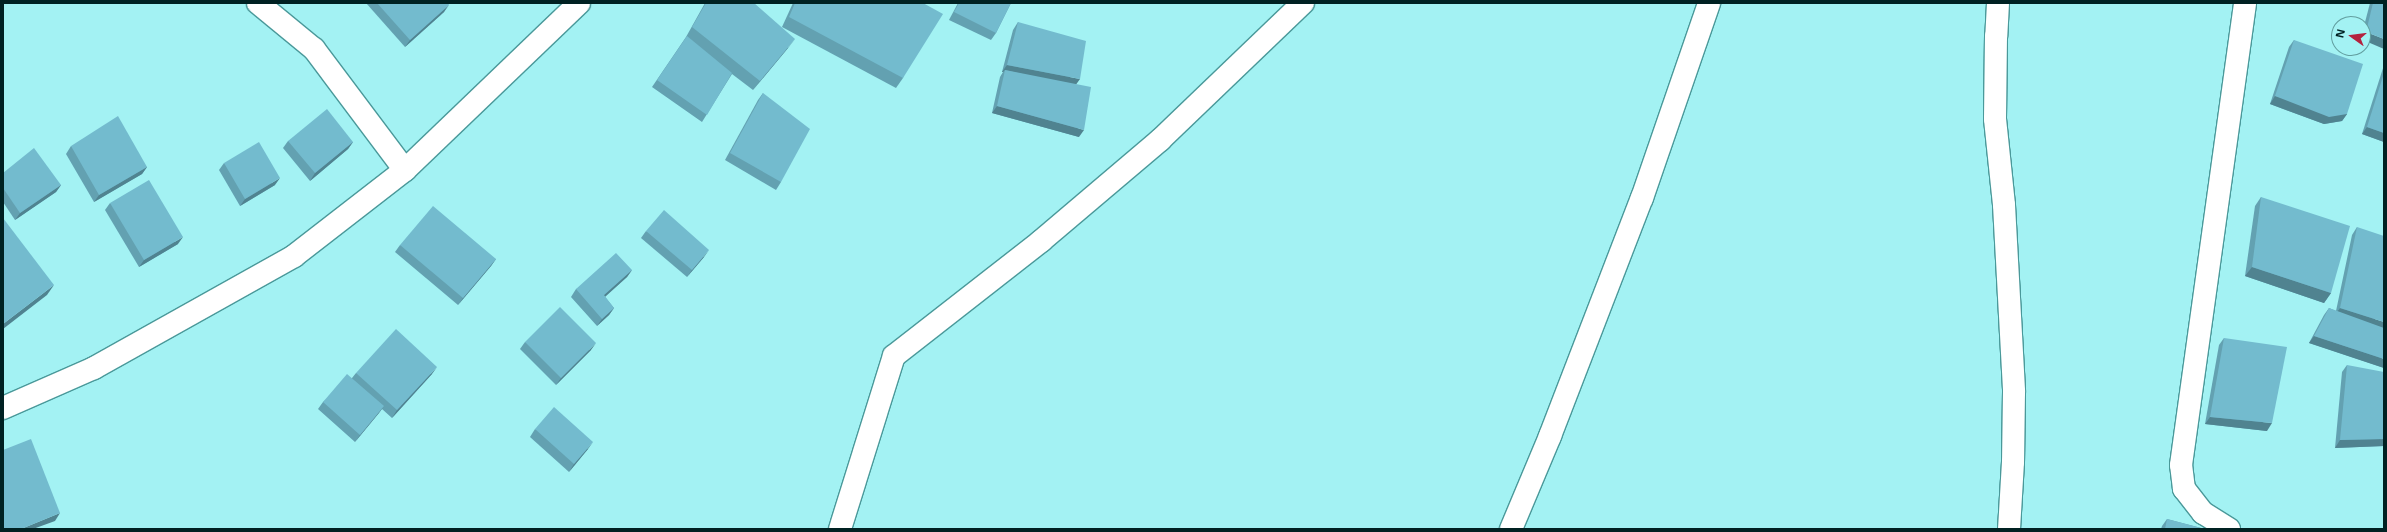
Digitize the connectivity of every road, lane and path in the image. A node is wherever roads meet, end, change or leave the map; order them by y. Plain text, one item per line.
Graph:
1 (258, 3) edge
2 (579, 3) edge
3 (1303, 3) edge
4 (1709, 3) edge
5 (1998, 3) edge
6 (2245, 3) edge
7 (405, 170) junction
8 (3, 408) edge
9 (840, 529) edge
10 (1511, 529) edge
11 (2009, 529) edge
12 (2229, 529) edge

1 - 7 street
2 - 7 street
3 - 9 street
4 - 10 street
5 - 11 street
6 - 12 street
7 - 8 street

